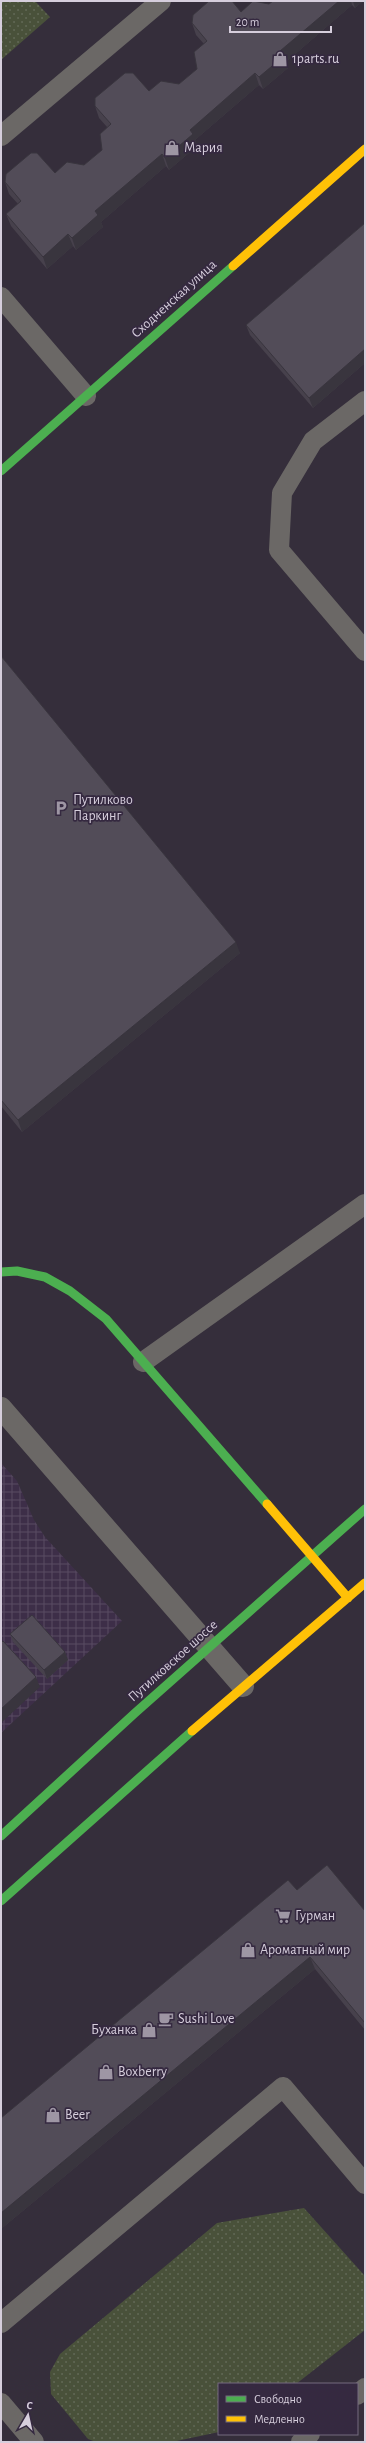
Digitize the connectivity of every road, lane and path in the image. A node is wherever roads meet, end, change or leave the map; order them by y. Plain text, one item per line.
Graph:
1 (161, 1) edge
2 (1, 136) edge
3 (365, 149) edge
4 (1, 297) edge
5 (86, 396) junction
6 (365, 400) edge
7 (1, 471) edge
8 (365, 651) edge
9 (365, 1204) edge
10 (1, 1272) edge
11 (143, 1362) junction
12 (1, 1408) edge
13 (365, 1509) edge
14 (312, 1556) junction
15 (365, 1583) edge
16 (348, 1598) junction
17 (209, 1647) junction
18 (243, 1686) junction
19 (1, 1836) edge
20 (1, 1901) edge
21 (365, 2184) edge
22 (1, 2323) edge
23 (1, 2403) edge
24 (309, 2435) edge
25 (34, 2442) edge
26 (301, 2442) edge

1 - 2 lane
3 - 5 street, Сходненская улица
4 - 5 lane
5 - 7 street, Сходненская улица
6 - 8 lane
9 - 11 lane
10 - 11 street
11 - 14 street
12 - 17 street
13 - 14 street, Путилковское шоссе
14 - 16 street
14 - 17 street, Путилковское шоссе
15 - 16 street
16 - 18 street
17 - 18 street
17 - 19 street, Путилковское шоссе
18 - 20 street
21 - 22 lane
23 - 25 lane
24 - 26 lane

